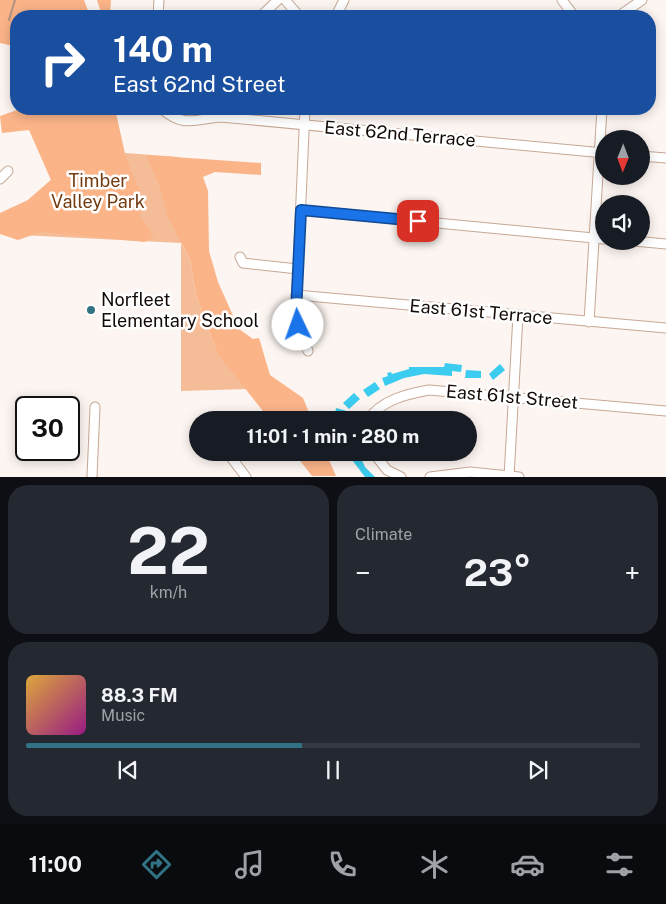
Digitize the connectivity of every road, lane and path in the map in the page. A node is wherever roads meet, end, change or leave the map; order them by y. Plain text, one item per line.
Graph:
1 (278, 0) edge
2 (285, 0) edge
3 (642, 0) edge
4 (267, 10) edge
5 (294, 10) edge
6 (628, 10) edge
7 (171, 115) edge
8 (305, 115) edge
9 (602, 115) edge
10 (304, 125) junction
11 (602, 130) edge
12 (595, 152) edge
13 (650, 157) edge
14 (666, 158) edge
15 (8, 171) dead end
16 (0, 179) edge
17 (301, 210) junction
18 (595, 238) edge
19 (650, 242) edge
20 (666, 244) edge
21 (598, 250) edge
22 (240, 258) dead end
23 (298, 269) junction
24 (296, 295) junction
25 (518, 315) junction
26 (590, 322) junction
27 (666, 328) edge
28 (308, 351) dead end
29 (514, 397) junction
30 (95, 407) dead end
31 (666, 410) edge
32 (375, 411) edge
33 (234, 461) edge
34 (380, 461) edge
35 (92, 476) edge
36 (246, 476) edge
37 (401, 476) edge
38 (430, 476) edge
39 (513, 476) edge

1 - 4 street
2 - 5 street
3 - 6 street
7 - 10 street, East 62nd Terrace
8 - 10 street
9 - 11 street
10 - 12 street, East 62nd Terrace
10 - 17 street
13 - 14 street
15 - 16 street
17 - 18 street
17 - 23 street
19 - 20 street
21 - 26 street
22 - 23 street
23 - 24 street
24 - 25 street, East 61st Terrace
24 - 28 street
25 - 26 street, East 61st Terrace
25 - 29 street
26 - 27 street, East 61st Terrace
29 - 31 street, East 61st Street
29 - 32 street, East 61st Street
29 - 39 street
30 - 35 street
33 - 36 street
34 - 37 street
38 - 39 street

